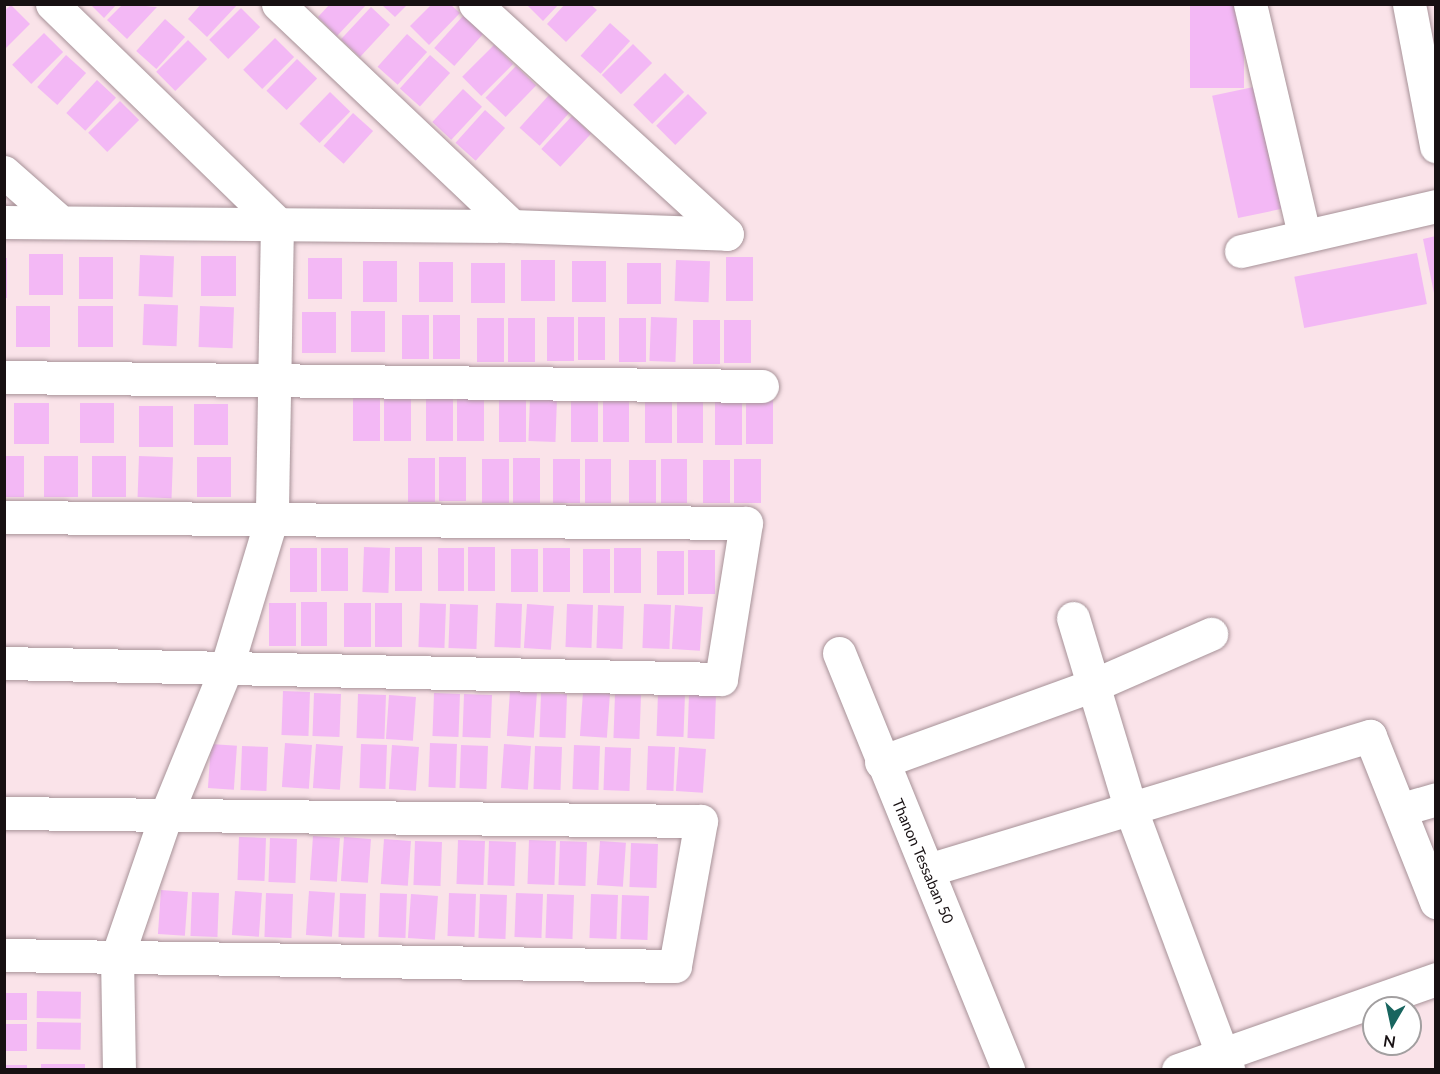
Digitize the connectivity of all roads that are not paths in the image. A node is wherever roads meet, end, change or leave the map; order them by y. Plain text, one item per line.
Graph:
1 (52, 4) edge
2 (278, 4) edge
3 (475, 4) edge
4 (1250, 4) edge
5 (1409, 4) edge
6 (1436, 146) edge
7 (4, 172) edge
8 (1436, 206) edge
9 (56, 218) junction
10 (4, 222) edge
11 (277, 223) junction
12 (512, 226) junction
13 (1304, 235) junction
14 (1240, 251) dead end
15 (4, 377) edge
16 (277, 378) junction
17 (762, 386) dead end
18 (4, 517) edge
19 (273, 517) junction
20 (1074, 618) dead end
21 (1211, 634) dead end
22 (839, 653) dead end
23 (4, 663) edge
24 (227, 666) junction
25 (1094, 685) junction
26 (881, 762) junction
27 (1436, 799) edge
28 (1402, 809) junction
29 (1131, 810) junction
30 (4, 813) edge
31 (166, 815) junction
32 (928, 870) junction
33 (1436, 902) edge
34 (4, 955) edge
35 (117, 957) junction
36 (1436, 979) edge
37 (1225, 1062) edge
38 (119, 1070) edge
39 (1008, 1070) edge
40 (1178, 1070) edge

1 - 11 street
2 - 12 street
3 - 12 street
4 - 13 street
5 - 6 street
7 - 9 street
8 - 13 street
9 - 10 street
9 - 11 street
11 - 12 street
11 - 16 street
13 - 14 street
15 - 16 street
16 - 17 street
16 - 19 street
18 - 19 street
19 - 24 street
19 - 24 street
20 - 25 street
21 - 25 street
22 - 26 street, Thanon Tessaban 50
23 - 24 street
24 - 31 street
25 - 26 street
25 - 29 street
26 - 32 street, Thanon Tessaban 50
27 - 28 street
28 - 29 street
28 - 33 street
29 - 32 street
29 - 37 street
30 - 31 street
31 - 35 street
31 - 35 street
32 - 39 street, Thanon Tessaban 50
34 - 35 street
35 - 38 street
36 - 37 street
37 - 40 street

